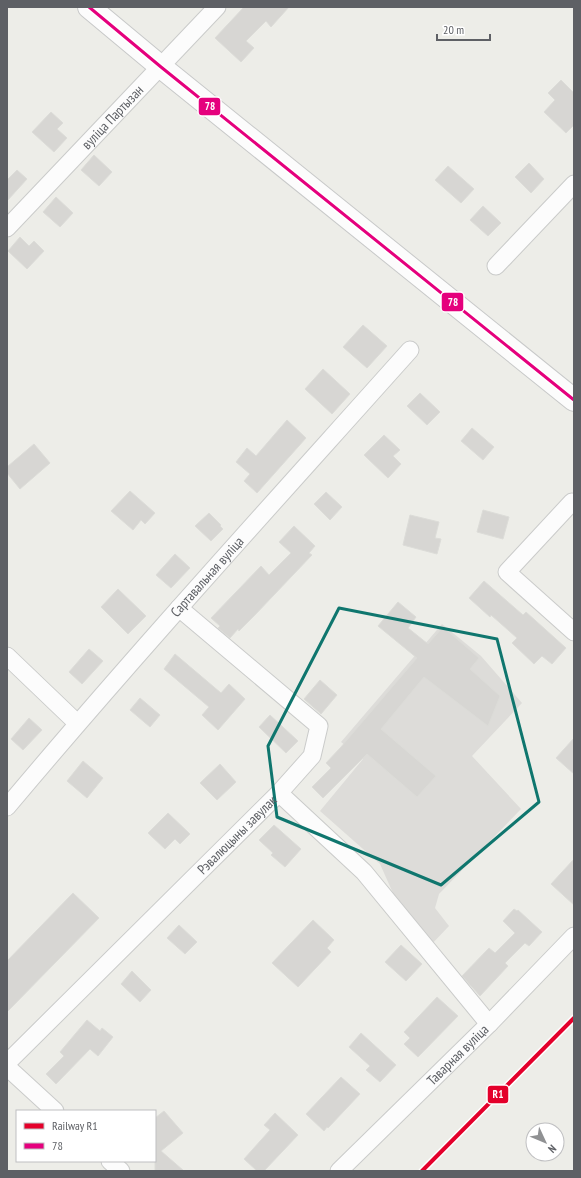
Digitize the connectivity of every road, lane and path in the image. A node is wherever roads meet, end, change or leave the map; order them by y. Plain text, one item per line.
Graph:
1 (89, 7) edge
2 (217, 7) edge
3 (161, 67) junction
4 (574, 184) edge
5 (7, 228) edge
6 (496, 266) dead end
7 (410, 350) dead end
8 (574, 400) edge
9 (572, 502) dead end
10 (179, 608) junction
11 (574, 632) edge
12 (7, 656) edge
13 (77, 723) junction
14 (279, 793) junction
15 (7, 806) edge
16 (574, 936) edge
17 (489, 1024) junction
18 (7, 1063) edge
19 (7, 1067) edge
20 (54, 1110) edge
21 (111, 1162) edge
22 (121, 1171) edge
23 (339, 1171) edge

1 - 3 main road
2 - 3 street, вуліца Партызан
3 - 5 street, вуліца Партызан
3 - 8 main road
4 - 6 street
7 - 10 street, Сартавальная вуліца
9 - 11 street
10 - 13 street, Сартавальная вуліца
10 - 14 street, Рэвалюцыны завулак
12 - 13 street
13 - 15 street, Сартавальная вуліца
14 - 17 street
14 - 18 street, Рэвалюцыны завулак
16 - 17 street, Таварная вуліца
17 - 23 street, Таварная вуліца
19 - 20 street
21 - 22 street

